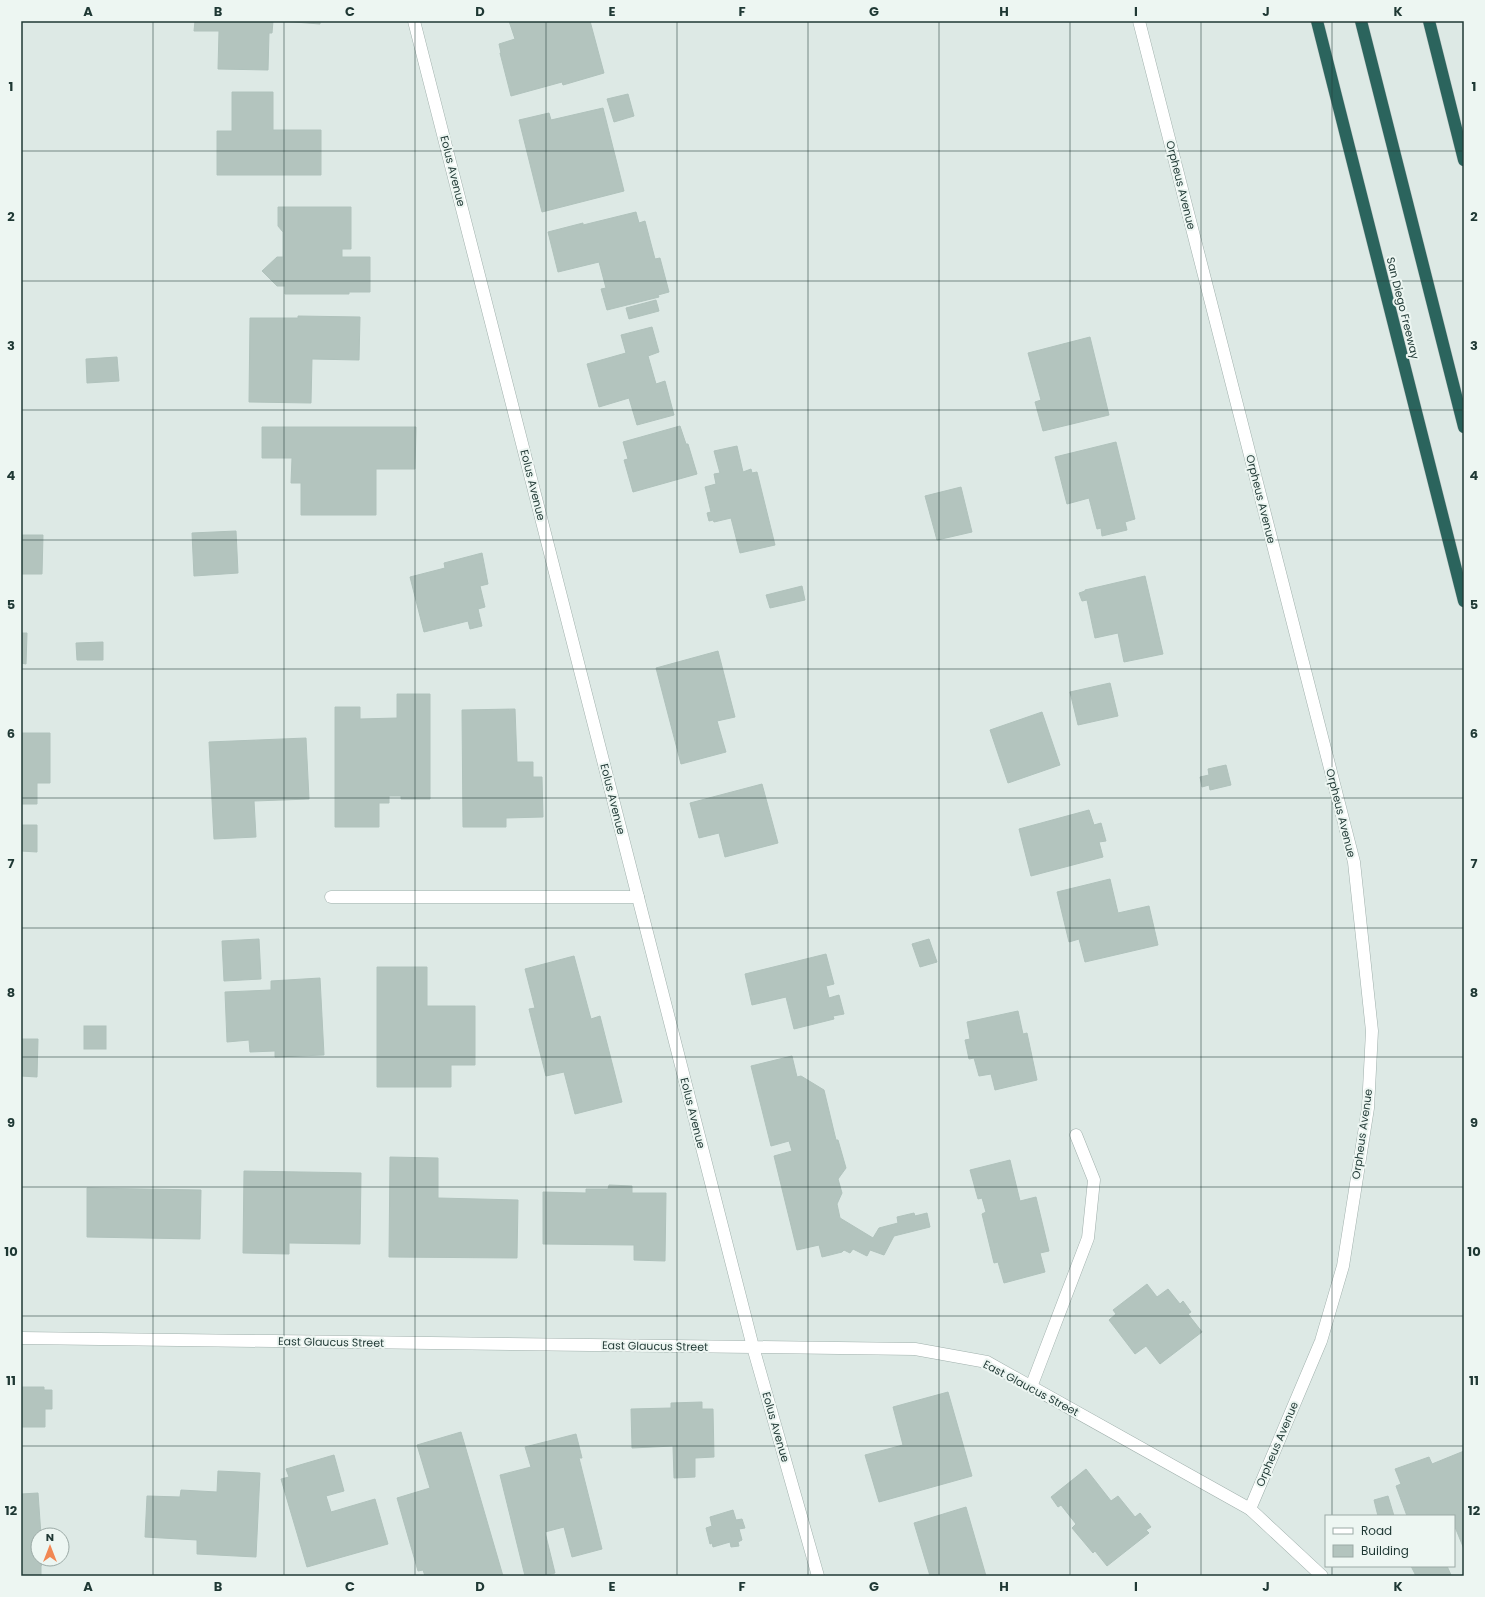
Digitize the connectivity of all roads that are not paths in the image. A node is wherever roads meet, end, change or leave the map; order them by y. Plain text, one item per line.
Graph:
1 (414, 21) edge
2 (1139, 21) edge
3 (1317, 21) edge
4 (1361, 21) edge
5 (1429, 21) edge
6 (1464, 160) edge
7 (1464, 427) edge
8 (1464, 601) edge
9 (331, 897) dead end
10 (638, 897) junction
11 (1076, 1135) dead end
12 (21, 1338) edge
13 (753, 1347) junction
14 (1031, 1386) junction
15 (1250, 1509) junction
16 (818, 1576) edge
17 (1322, 1576) edge

1 - 10 street, Eolus Avenue
2 - 15 street, Orpheus Avenue
3 - 8 highway, San Diego Freeway
4 - 7 highway
5 - 6 highway
9 - 10 street
10 - 13 street, Eolus Avenue
11 - 14 street
12 - 13 street, East Glaucus Street
13 - 14 street, East Glaucus Street
13 - 16 street, Eolus Avenue
14 - 15 street, East Glaucus Street
15 - 17 street

